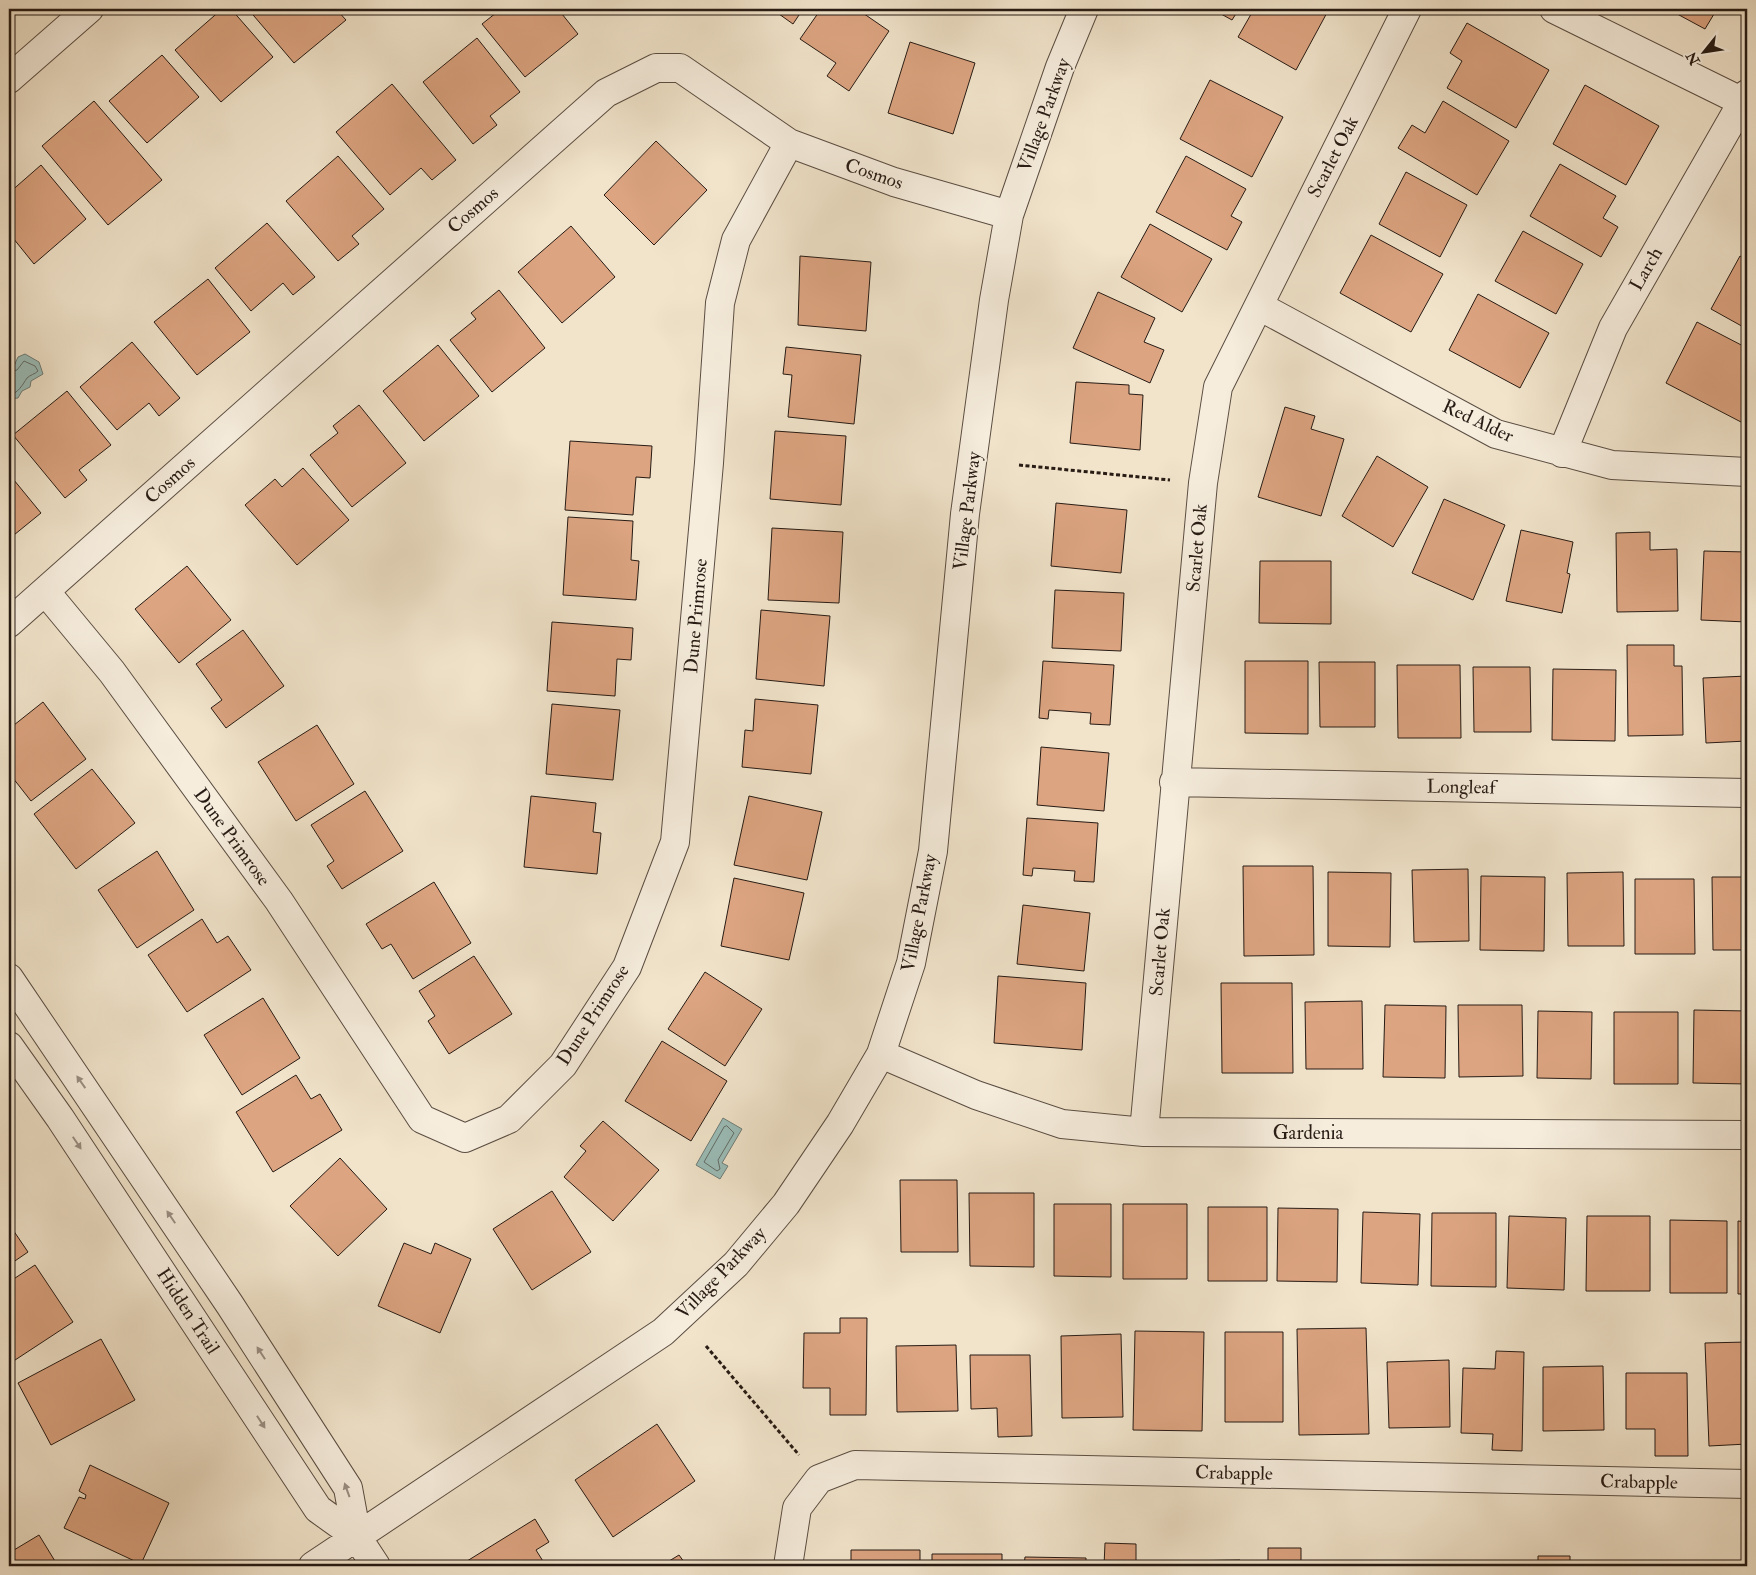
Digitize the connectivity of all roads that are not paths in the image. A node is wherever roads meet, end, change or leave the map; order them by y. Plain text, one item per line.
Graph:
1 (89, 9) edge
2 (1084, 9) edge
3 (1407, 9) edge
4 (1554, 9) edge
5 (9, 79) edge
6 (1746, 100) edge
7 (789, 143) junction
8 (1009, 215) junction
9 (1259, 306) junction
10 (1562, 453) junction
11 (1747, 472) edge
12 (45, 591) junction
13 (9, 623) edge
14 (1174, 782) junction
15 (1747, 792) edge
16 (9, 978) edge
17 (9, 1046) edge
18 (881, 1054) junction
19 (1144, 1132) junction
20 (1747, 1135) edge
21 (1747, 1484) edge
22 (357, 1537) junction
23 (313, 1566) edge
24 (376, 1566) edge
25 (788, 1566) edge

1 - 5 street
2 - 8 street, Village Parkway
3 - 9 street, Scarlet Oak
4 - 6 street
6 - 10 street, Larch
7 - 8 street, Cosmos
7 - 12 street, Cosmos
7 - 12 street, Dune Primrose
8 - 18 street, Village Parkway
9 - 10 street, Red Alder
9 - 14 street, Scarlet Oak
10 - 11 street, Red Alder
12 - 13 street, Cosmos
14 - 15 street, Longleaf
14 - 19 street, Scarlet Oak
22 -> 16 street
17 -> 22 street, Hidden Trail
18 - 19 street, Gardenia
18 - 22 street, Village Parkway
19 - 20 street, Gardenia
21 - 25 street, Crabapple
22 - 23 street, Village Parkway
22 - 24 street, Hidden Trail

